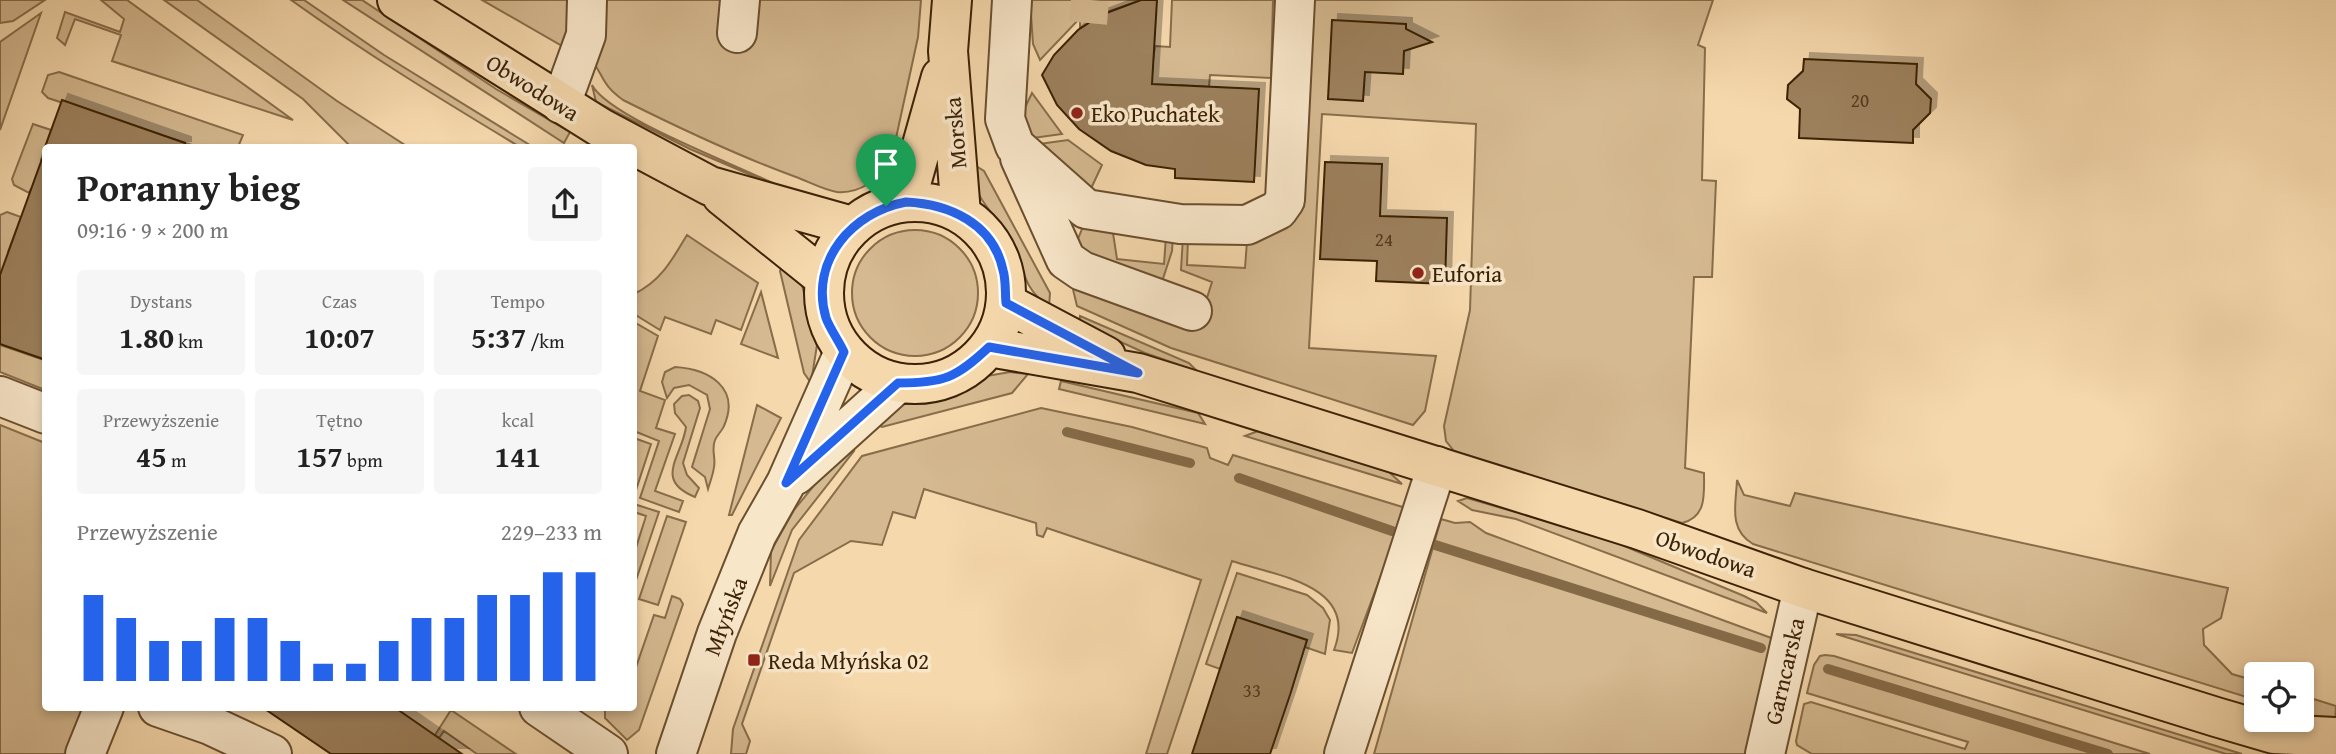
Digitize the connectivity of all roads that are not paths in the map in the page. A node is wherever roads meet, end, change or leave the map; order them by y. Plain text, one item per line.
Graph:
1 (397, 0) edge
2 (587, 0) edge
3 (952, 0) edge
4 (1012, 0) edge
5 (1295, 0) edge
6 (948, 51) junction
7 (561, 104) junction
8 (634, 144) edge
9 (637, 146) edge
10 (1015, 146) junction
11 (710, 186) junction
12 (906, 202) junction
13 (961, 214) junction
14 (852, 226) junction
15 (824, 278) junction
16 (1006, 303) junction
17 (1192, 311) dead end
18 (989, 347) junction
19 (844, 352) junction
20 (1138, 373) junction
21 (898, 383) junction
22 (0, 396) edge
23 (42, 412) edge
24 (1437, 466) junction
25 (786, 483) junction
26 (1803, 588) junction
27 (102, 711) edge
28 (170, 711) edge
29 (545, 711) edge
30 (2274, 734) junction
31 (2336, 737) edge
32 (85, 754) edge
33 (272, 754) edge
34 (608, 754) edge
35 (676, 754) edge
36 (1344, 754) edge
37 (1765, 754) edge
38 (2306, 754) edge

1 - 7 main road, Obwodowa
2 - 7 street
3 - 6 main road, Morska
4 - 10 street
5 - 10 street
6 - 12 main road, Morska
6 - 13 main road, Morska
7 - 8 main road, Obwodowa
9 - 11 main road, Obwodowa
10 - 17 street
11 - 14 main road, Obwodowa
11 - 15 main road, Obwodowa
12 - 13 main road
12 - 14 main road
13 - 16 main road
14 - 15 main road
15 - 19 main road
16 - 18 main road
16 - 20 main road, Obwodowa
18 - 20 main road, Obwodowa
18 - 21 main road
19 - 21 main road
19 - 25 street, Młyńska
20 - 24 main road, Obwodowa
21 - 25 street, Młyńska
22 - 23 street
24 - 26 main road, Obwodowa
24 - 36 street
25 - 35 street, Młyńska
26 - 30 main road, Obwodowa
26 - 37 street, Garncarska
27 - 32 street
28 - 33 street
29 - 34 street
30 - 31 main road, Obwodowa
30 - 38 main road, Obwodowa

